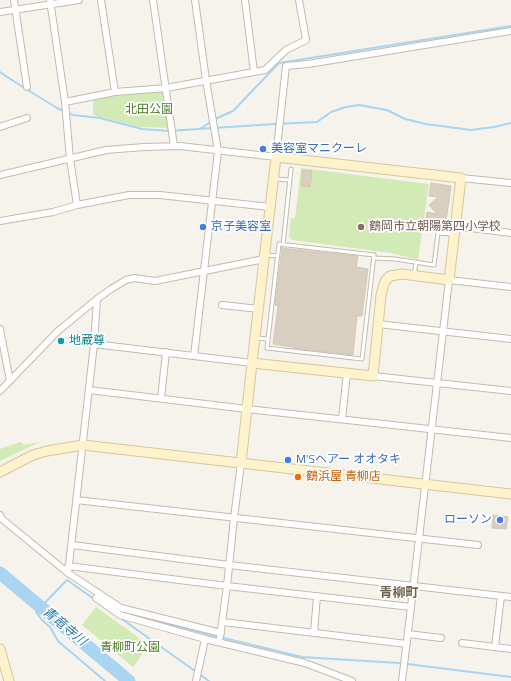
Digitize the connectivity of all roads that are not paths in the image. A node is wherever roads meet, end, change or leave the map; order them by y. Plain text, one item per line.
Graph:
1 (14, 0) edge
2 (79, 0) edge
3 (101, 0) edge
4 (153, 0) edge
5 (195, 0) edge
6 (245, 0) edge
7 (299, 0) edge
8 (50, 2) edge
9 (15, 10) junction
10 (0, 12) edge
11 (511, 31) edge
12 (254, 72) junction
13 (206, 80) junction
14 (27, 87) dead end
15 (166, 88) junction
16 (115, 92) junction
17 (65, 102) junction
18 (27, 118) dead end
19 (0, 127) edge
20 (174, 146) junction
21 (218, 151) junction
22 (276, 157) junction
23 (70, 159) junction
24 (291, 169) dead end
25 (0, 175) edge
26 (461, 178) junction
27 (274, 179) junction
28 (290, 180) junction
29 (511, 183) edge
30 (213, 201) junction
31 (77, 205) junction
32 (270, 207) junction
33 (0, 221) edge
34 (455, 230) junction
35 (511, 233) edge
36 (282, 245) junction
37 (278, 256) junction
38 (265, 257) junction
39 (374, 258) junction
40 (416, 263) junction
41 (204, 271) junction
42 (414, 276) junction
43 (449, 280) junction
44 (511, 287) edge
45 (97, 299) junction
46 (222, 305) dead end
47 (258, 309) junction
48 (378, 324) junction
49 (0, 329) edge
50 (443, 331) junction
51 (255, 338) junction
52 (268, 339) junction
53 (511, 339) edge
54 (94, 344) junction
55 (166, 352) junction
56 (194, 356) junction
57 (252, 362) junction
58 (347, 373) junction
59 (372, 376) junction
60 (10, 380) junction
61 (437, 383) junction
62 (89, 390) junction
63 (0, 391) edge
64 (511, 391) edge
65 (161, 398) junction
66 (248, 409) junction
67 (342, 419) junction
68 (432, 429) junction
69 (511, 438) edge
70 (83, 445) junction
71 (241, 463) junction
72 (0, 472) edge
73 (426, 484) junction
74 (511, 494) edge
75 (76, 500) junction
76 (0, 515) edge
77 (234, 518) junction
78 (419, 539) junction
79 (72, 545) junction
80 (478, 545) dead end
81 (229, 565) junction
82 (68, 570) junction
83 (227, 586) junction
84 (414, 586) junction
85 (317, 596) junction
86 (501, 596) junction
87 (511, 597) edge
88 (96, 598) dead end
89 (411, 607) junction
90 (223, 622) junction
91 (221, 633) junction
92 (314, 633) junction
93 (408, 634) junction
94 (441, 638) dead end
95 (205, 639) junction
96 (220, 642) junction
97 (462, 643) dead end
98 (407, 644) junction
99 (495, 647) junction
100 (0, 648) edge
101 (511, 649) edge
102 (9, 681) edge
103 (196, 681) edge
104 (352, 681) edge
105 (402, 681) edge

1 - 9 street
2 - 8 street
3 - 16 street
4 - 15 street
5 - 13 street
6 - 12 street
7 - 12 street
8 - 9 street
8 - 17 street
9 - 10 street
9 - 14 street
11 - 22 street
12 - 13 street
13 - 15 street
13 - 21 street
15 - 16 street
15 - 20 street
16 - 17 street
17 - 23 street
18 - 19 street
20 - 21 street
20 - 23 street
21 - 22 street
21 - 30 street
22 - 26 street
22 - 27 street
23 - 25 street
23 - 31 street
24 - 28 lane
26 - 29 street
26 - 34 street
27 - 28 lane
27 - 32 street
28 - 36 lane
30 - 31 street
30 - 32 street
30 - 41 street
31 - 33 street
32 - 38 street
34 - 35 street
34 - 40 lane
34 - 43 street
36 - 37 lane
36 - 39 lane
37 - 38 lane
37 - 52 lane
38 - 41 street
38 - 47 street
39 - 40 lane
39 - 52 lane
40 - 42 lane
41 - 45 street
41 - 56 street
42 - 43 street
42 - 48 street
43 - 44 street
43 - 50 street
45 - 54 street
45 - 60 street
46 - 47 street
47 - 51 street
48 - 50 street
48 - 59 street
49 - 60 street
50 - 53 street
50 - 61 street
51 - 52 lane
51 - 57 street
54 - 55 street
54 - 62 street
55 - 56 street
55 - 65 street
56 - 57 street
57 - 58 street
57 - 66 street
58 - 59 street
58 - 67 street
59 - 61 street
60 - 63 street
61 - 64 street
61 - 68 street
62 - 65 street
62 - 70 street
65 - 66 street
66 - 67 street
66 - 71 street
67 - 68 street
68 - 69 street
68 - 73 street
70 - 71 street
70 - 72 street
70 - 75 street
71 - 73 street
71 - 77 street
73 - 74 street
73 - 78 street
75 - 77 street
75 - 79 street
76 - 82 street
77 - 78 street
77 - 81 street
78 - 80 street
78 - 84 street
79 - 81 street
79 - 82 street
81 - 83 street
81 - 84 street
82 - 83 street
82 - 91 street
83 - 85 street
83 - 90 street
84 - 86 street
84 - 89 street
85 - 89 street
85 - 92 street
86 - 87 street
86 - 99 street
88 - 95 street
89 - 93 street
90 - 91 street
90 - 92 street
91 - 96 street
92 - 98 street
93 - 94 street
93 - 98 street
95 - 96 street
95 - 103 street
96 - 104 street
97 - 99 street
98 - 105 street
99 - 101 street
100 - 102 street

